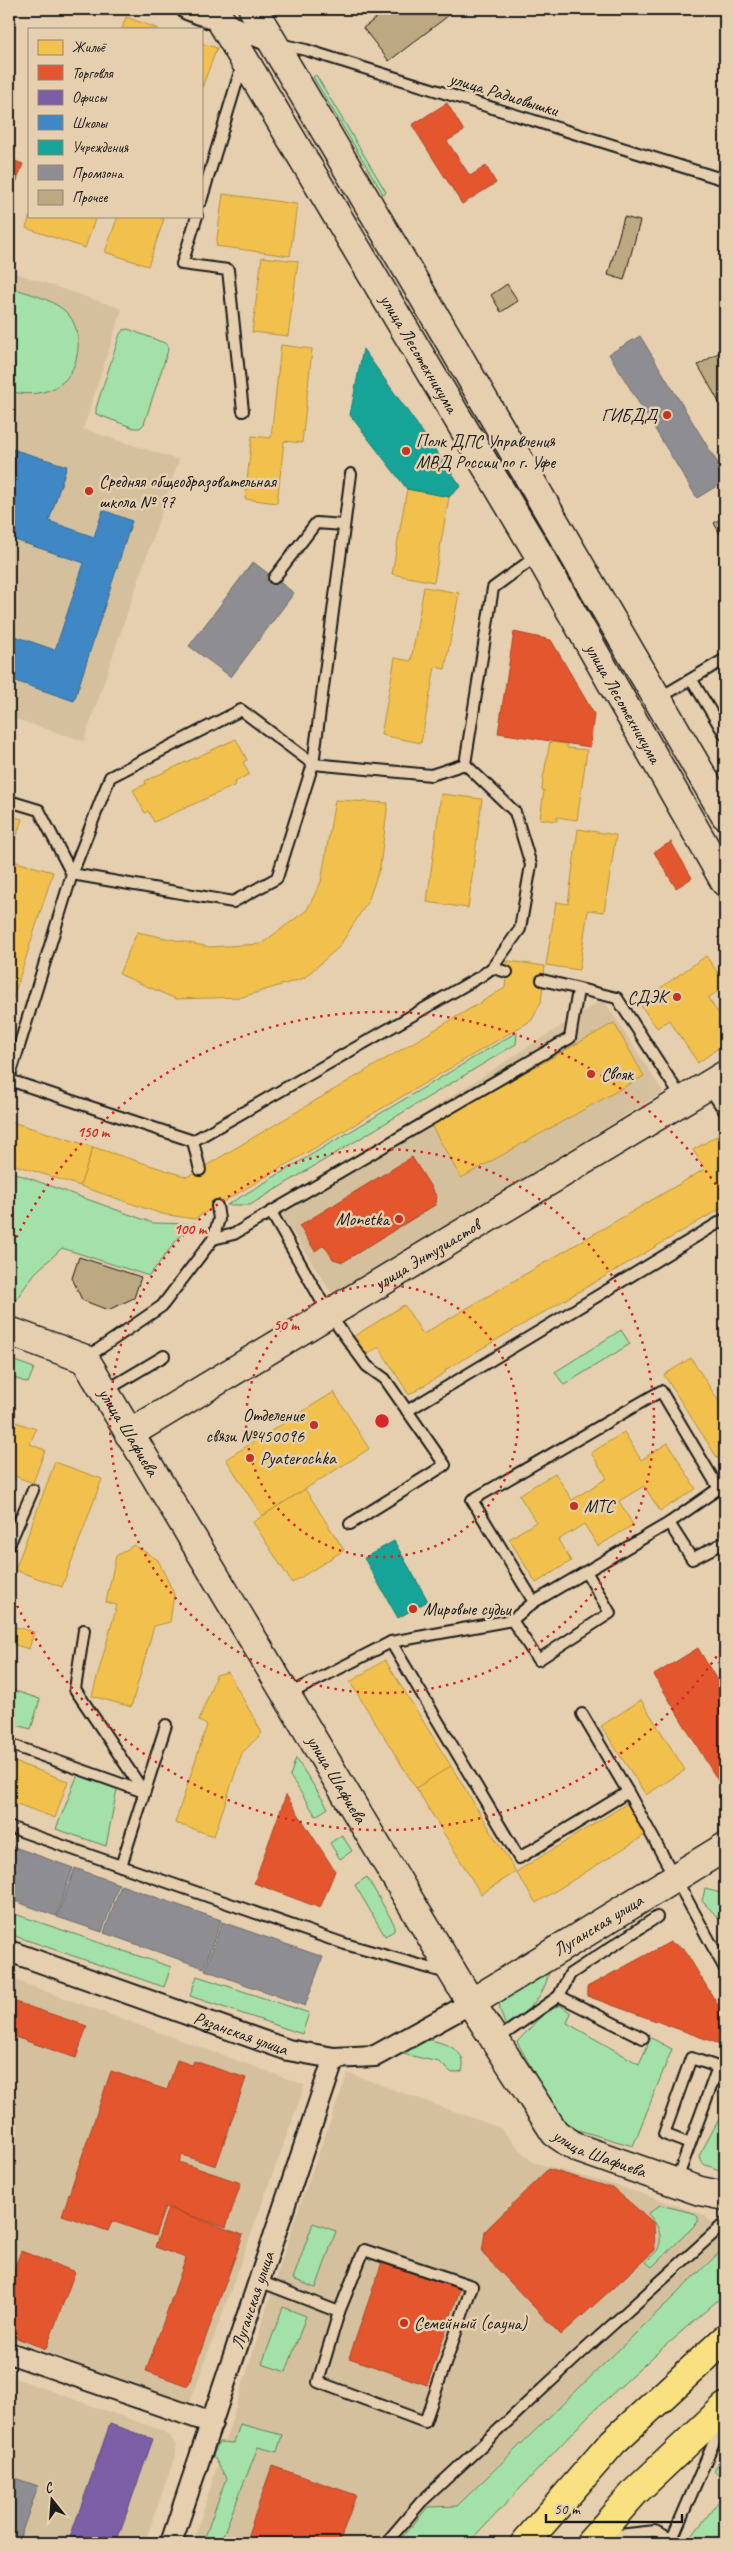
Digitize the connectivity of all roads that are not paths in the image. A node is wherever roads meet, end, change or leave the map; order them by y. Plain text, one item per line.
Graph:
1 (186, 9) edge
2 (253, 9) edge
3 (218, 16) edge
4 (272, 42) junction
5 (247, 64) junction
6 (725, 180) edge
7 (202, 198) edge
8 (195, 218) edge
9 (243, 411) dead end
10 (351, 474) dead end
11 (344, 525) junction
12 (539, 555) junction
13 (274, 578) dead end
14 (725, 659) edge
15 (692, 680) junction
16 (658, 699) junction
17 (725, 736) edge
18 (313, 764) junction
19 (465, 764) junction
20 (9, 801) edge
21 (725, 815) edge
22 (72, 874) junction
23 (725, 882) edge
24 (492, 968) junction
25 (506, 972) dead end
26 (542, 980) dead end
27 (578, 990) junction
28 (9, 1079) edge
29 (716, 1080) edge
30 (683, 1100) junction
31 (725, 1112) edge
32 (193, 1141) junction
33 (200, 1170) dead end
34 (217, 1206) dead end
35 (271, 1212) junction
36 (725, 1219) edge
37 (213, 1239) junction
38 (329, 1314) junction
39 (9, 1331) edge
40 (164, 1356) dead end
41 (85, 1359) junction
42 (104, 1391) junction
43 (407, 1411) junction
44 (129, 1434) junction
45 (721, 1485) edge
46 (33, 1490) dead end
47 (669, 1523) junction
48 (350, 1524) dead end
49 (725, 1542) edge
50 (9, 1545) edge
51 (587, 1572) junction
52 (534, 1602) junction
53 (512, 1620) junction
54 (84, 1630) dead end
55 (391, 1642) junction
56 (286, 1696) junction
57 (582, 1714) dead end
58 (166, 1725) dead end
59 (9, 1744) edge
60 (144, 1792) junction
61 (628, 1792) junction
62 (9, 1827) edge
63 (720, 1855) edge
64 (121, 1866) junction
65 (674, 1878) junction
66 (657, 1917) dead end
67 (9, 1951) edge
68 (725, 1969) edge
69 (454, 1975) junction
70 (559, 1996) junction
71 (471, 2003) junction
72 (643, 2038) dead end
73 (495, 2041) junction
74 (334, 2058) junction
75 (690, 2144) junction
76 (700, 2190) edge
77 (725, 2205) edge
78 (725, 2223) edge
79 (259, 2281) junction
80 (339, 2312) junction
81 (725, 2339) edge
82 (9, 2352) edge
83 (725, 2407) edge
84 (725, 2415) edge
85 (212, 2423) junction
86 (593, 2540) edge
87 (673, 2541) edge
88 (171, 2543) edge
89 (386, 2543) edge
90 (524, 2543) edge

1 - 3 street
2 - 4 street, улица Лесотехникума
3 - 4 street
3 - 5 street, улица Лесотехникума
4 - 6 lane, улица Радиовышки
4 - 16 street, улица Лесотехникума
5 - 7 lane
5 - 12 street, улица Лесотехникума
8 - 9 lane
10 - 11 lane
11 - 13 lane
11 - 18 lane
12 - 19 lane
12 - 23 street, улица Лесотехникума
14 - 15 lane
15 - 16 lane
15 - 17 lane
16 - 21 street, улица Лесотехникума
18 - 19 lane
18 - 22 lane
18 - 22 lane
19 - 24 lane
20 - 22 lane
22 - 28 lane
24 - 25 lane
24 - 32 lane
26 - 27 lane
27 - 30 lane
27 - 35 lane
28 - 32 lane
29 - 30 street, улица Энтузиастов
29 - 31 lane
30 - 38 street, улица Энтузиастов
32 - 33 lane
34 - 37 lane
35 - 37 lane
35 - 38 lane
36 - 43 lane
37 - 41 lane
38 - 43 lane
38 - 44 street, улица Энтузиастов
39 - 41 street
40 - 42 lane
41 - 42 street, улица Шафиева
42 - 44 street, улица Шафиева
43 - 48 lane
44 - 56 street, улица Шафиева
45 - 47 lane
45 - 52 lane
46 - 50 lane
47 - 49 lane
47 - 51 lane
51 - 52 lane
51 - 53 lane
52 - 53 lane
53 - 55 lane
54 - 60 lane
55 - 56 lane
55 - 61 lane
56 - 69 street, улица Шафиева
57 - 61 lane
58 - 60 lane
59 - 60 lane
60 - 64 lane
61 - 65 lane
62 - 64 lane
63 - 65 street, Луганская улица
64 - 69 lane
65 - 68 lane
65 - 71 street, Луганская улица
66 - 70 lane
67 - 74 street, Рязанская улица
69 - 71 street, улица Шафиева
70 - 72 lane
70 - 73 lane
71 - 73 street, улица Шафиева
71 - 74 street, Рязанская улица
73 - 76 street, улица Шафиева
74 - 79 street, Луганская улица
75 - 75 lane
75 - 76 lane
76 - 77 street, улица Шафиева
78 - 89 lane
79 - 80 lane
79 - 85 street, Луганская улица
80 - 80 lane
81 - 90 main road
82 - 85 street
83 - 86 main road
84 - 87 lane
85 - 88 street, Луганская улица
86 - 87 lane

